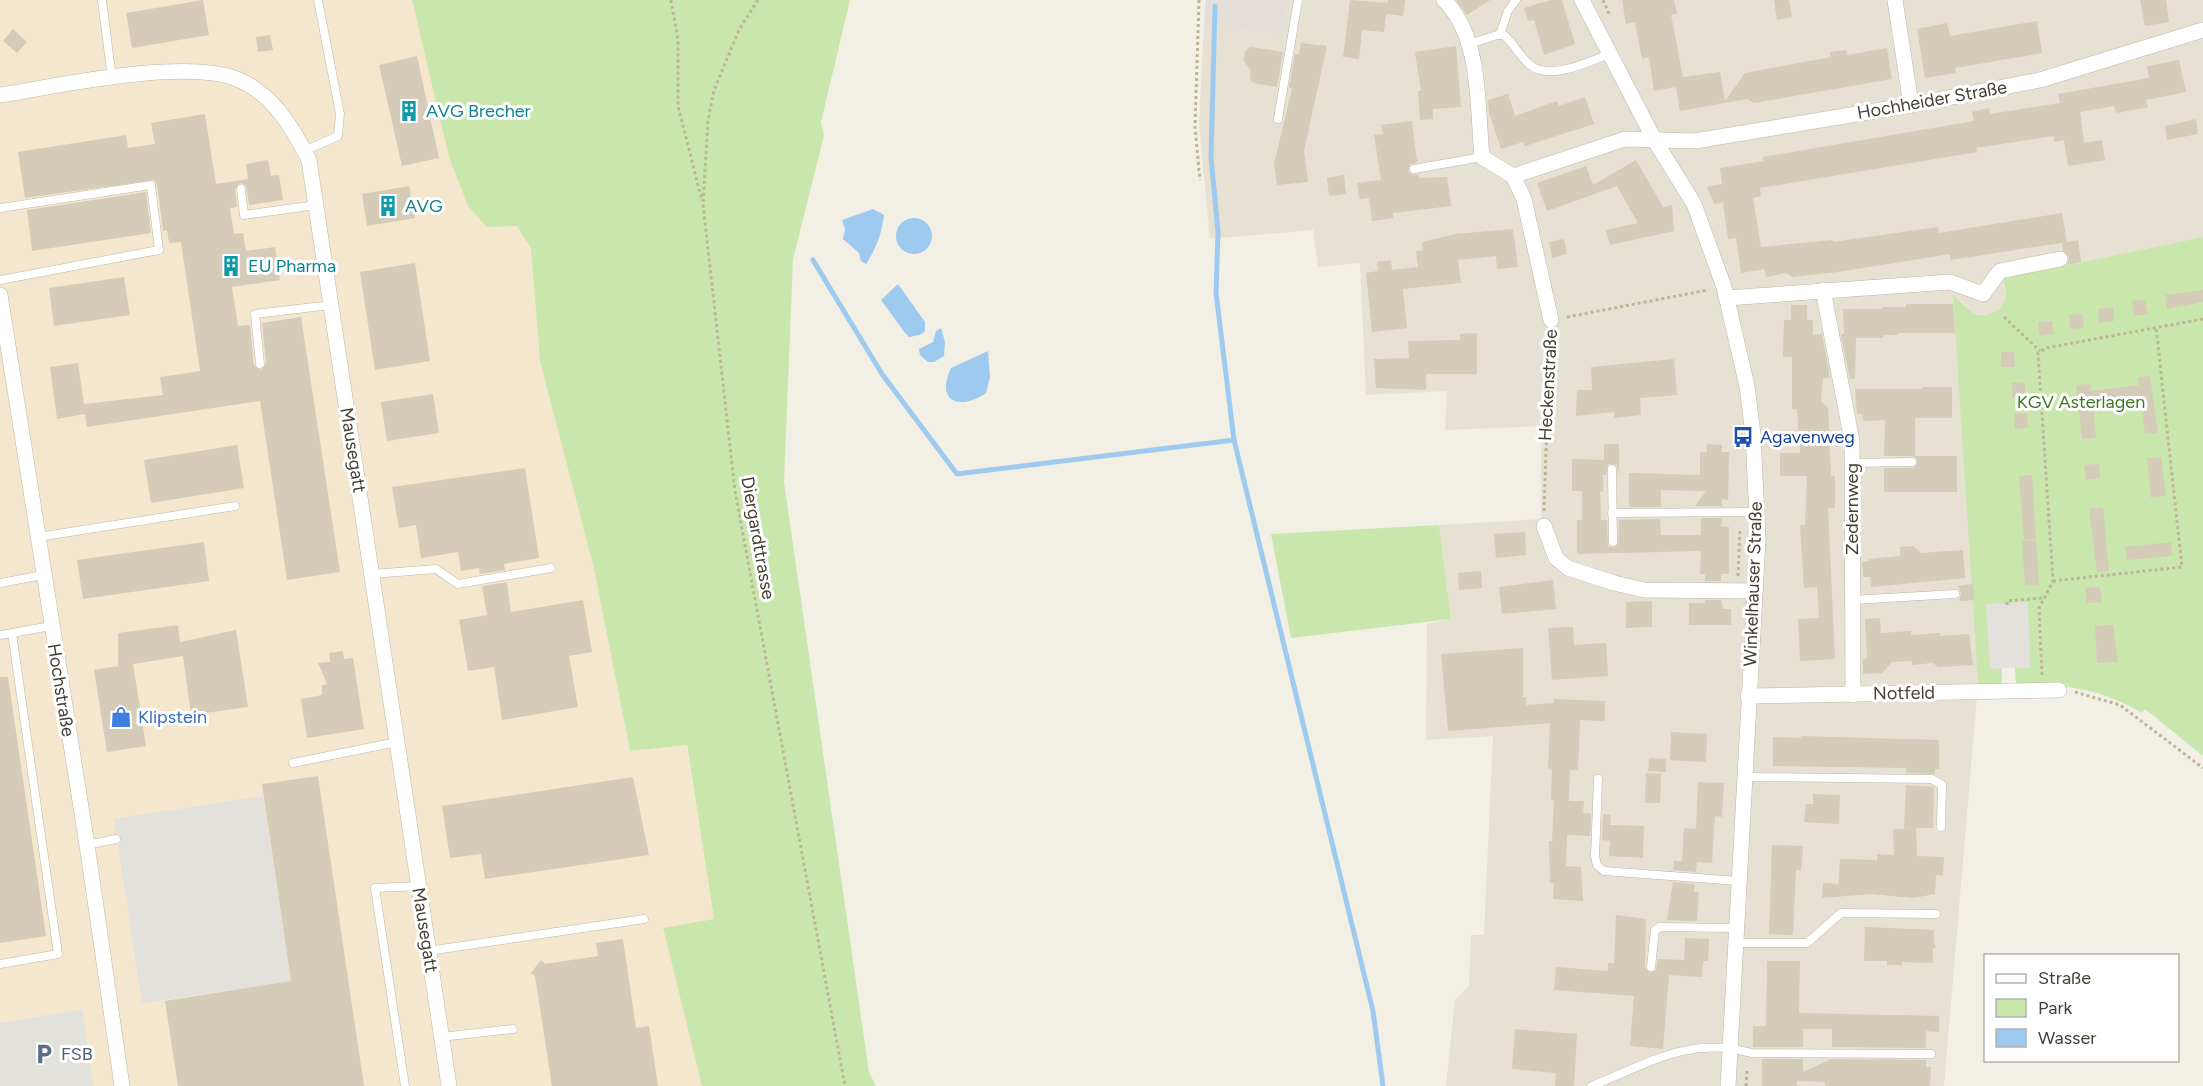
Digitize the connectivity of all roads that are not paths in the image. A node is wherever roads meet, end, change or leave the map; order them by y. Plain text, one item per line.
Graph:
1 (102, 0) edge
2 (318, 0) edge
3 (1298, 0) edge
4 (1444, 0) edge
5 (1516, 0) edge
6 (1582, 0) edge
7 (1895, 0) edge
8 (2203, 30) edge
9 (1500, 34) junction
10 (1469, 44) junction
11 (1609, 54) junction
12 (112, 79) junction
13 (0, 95) edge
14 (1911, 105) junction
15 (1278, 119) dead end
16 (1655, 141) junction
17 (304, 151) junction
18 (1482, 157) junction
19 (1414, 169) dead end
20 (1513, 176) junction
21 (241, 189) dead end
22 (316, 205) junction
23 (0, 208) edge
24 (2060, 259) dead end
25 (0, 280) edge
26 (1823, 290) junction
27 (1718, 293) junction
28 (0, 294) edge
29 (331, 305) junction
30 (1551, 320) road end
31 (260, 364) dead end
32 (1912, 462) dead end
33 (1852, 463) junction
34 (1612, 469) dead end
35 (235, 506) dead end
36 (1612, 513) junction
37 (1757, 513) junction
38 (1544, 526) road end
39 (38, 537) junction
40 (1613, 542) dead end
41 (551, 568) dead end
42 (372, 574) junction
43 (43, 575) junction
44 (0, 583) edge
45 (1755, 591) junction
46 (1955, 594) dead end
47 (1852, 600) junction
48 (51, 626) junction
49 (12, 633) junction
50 (0, 635) edge
51 (2059, 690) road end
52 (1853, 694) junction
53 (1748, 696) junction
54 (397, 742) junction
55 (293, 763) dead end
56 (1745, 777) junction
57 (1598, 778) dead end
58 (1941, 826) dead end
59 (116, 839) dead end
60 (87, 845) junction
61 (1738, 881) junction
62 (419, 886) junction
63 (1936, 914) dead end
64 (644, 919) dead end
65 (1735, 936) junction
66 (428, 951) junction
67 (0, 964) edge
68 (1652, 967) dead end
69 (513, 1029) dead end
70 (441, 1037) junction
71 (1729, 1046) junction
72 (1931, 1054) dead end
73 (122, 1086) edge
74 (405, 1086) edge
75 (449, 1086) edge
76 (1592, 1086) edge
77 (1728, 1086) edge

1 - 12 lane
2 - 17 lane
3 - 15 lane
4 - 10 street
5 - 9 lane
6 - 11 street, Winkelhauser Straße
7 - 14 street
8 - 14 street, Hochheider Straße
9 - 10 lane
9 - 11 lane
10 - 18 street
11 - 16 street, Winkelhauser Straße
12 - 13 street, Mausegatt
12 - 17 street, Mausegatt
14 - 16 street, Hochheider Straße
16 - 20 street
16 - 27 street, Winkelhauser Straße
17 - 22 street, Mausegatt
18 - 19 lane
18 - 20 street
20 - 30 street, Heckenstraße
21 - 22 lane
22 - 29 street, Mausegatt
23 - 25 lane
24 - 26 street
26 - 27 street
26 - 33 street, Zedernweg
27 - 37 street, Winkelhauser Straße
28 - 39 street, Hochstraße
29 - 31 lane
29 - 42 street, Mausegatt
32 - 33 lane
33 - 47 street, Zedernweg
34 - 36 lane
35 - 39 lane
36 - 37 lane
36 - 40 lane
37 - 45 street, Winkelhauser Straße
38 - 45 street
39 - 43 street, Hochstraße
41 - 42 lane
42 - 54 street, Mausegatt
43 - 44 lane
43 - 48 street, Hochstraße
45 - 53 street, Winkelhauser Straße
46 - 47 lane
47 - 52 street, Zedernweg
48 - 49 lane
48 - 60 street, Hochstraße
49 - 50 lane
49 - 67 lane
51 - 52 street, Notfeld
52 - 53 street, Notfeld
53 - 56 street, Winkelhauser Straße
54 - 55 lane
54 - 62 street, Mausegatt
56 - 58 lane
56 - 61 street, Winkelhauser Straße
57 - 61 lane
59 - 60 lane
60 - 73 street, Hochstraße
61 - 65 street, Winkelhauser Straße
62 - 66 street, Mausegatt
62 - 74 lane
63 - 65 lane
64 - 66 lane
65 - 68 lane
65 - 71 street, Winkelhauser Straße
66 - 70 street, Mausegatt
69 - 70 lane
70 - 75 street, Mausegatt
71 - 72 lane
71 - 76 lane
71 - 77 street, Winkelhauser Straße

